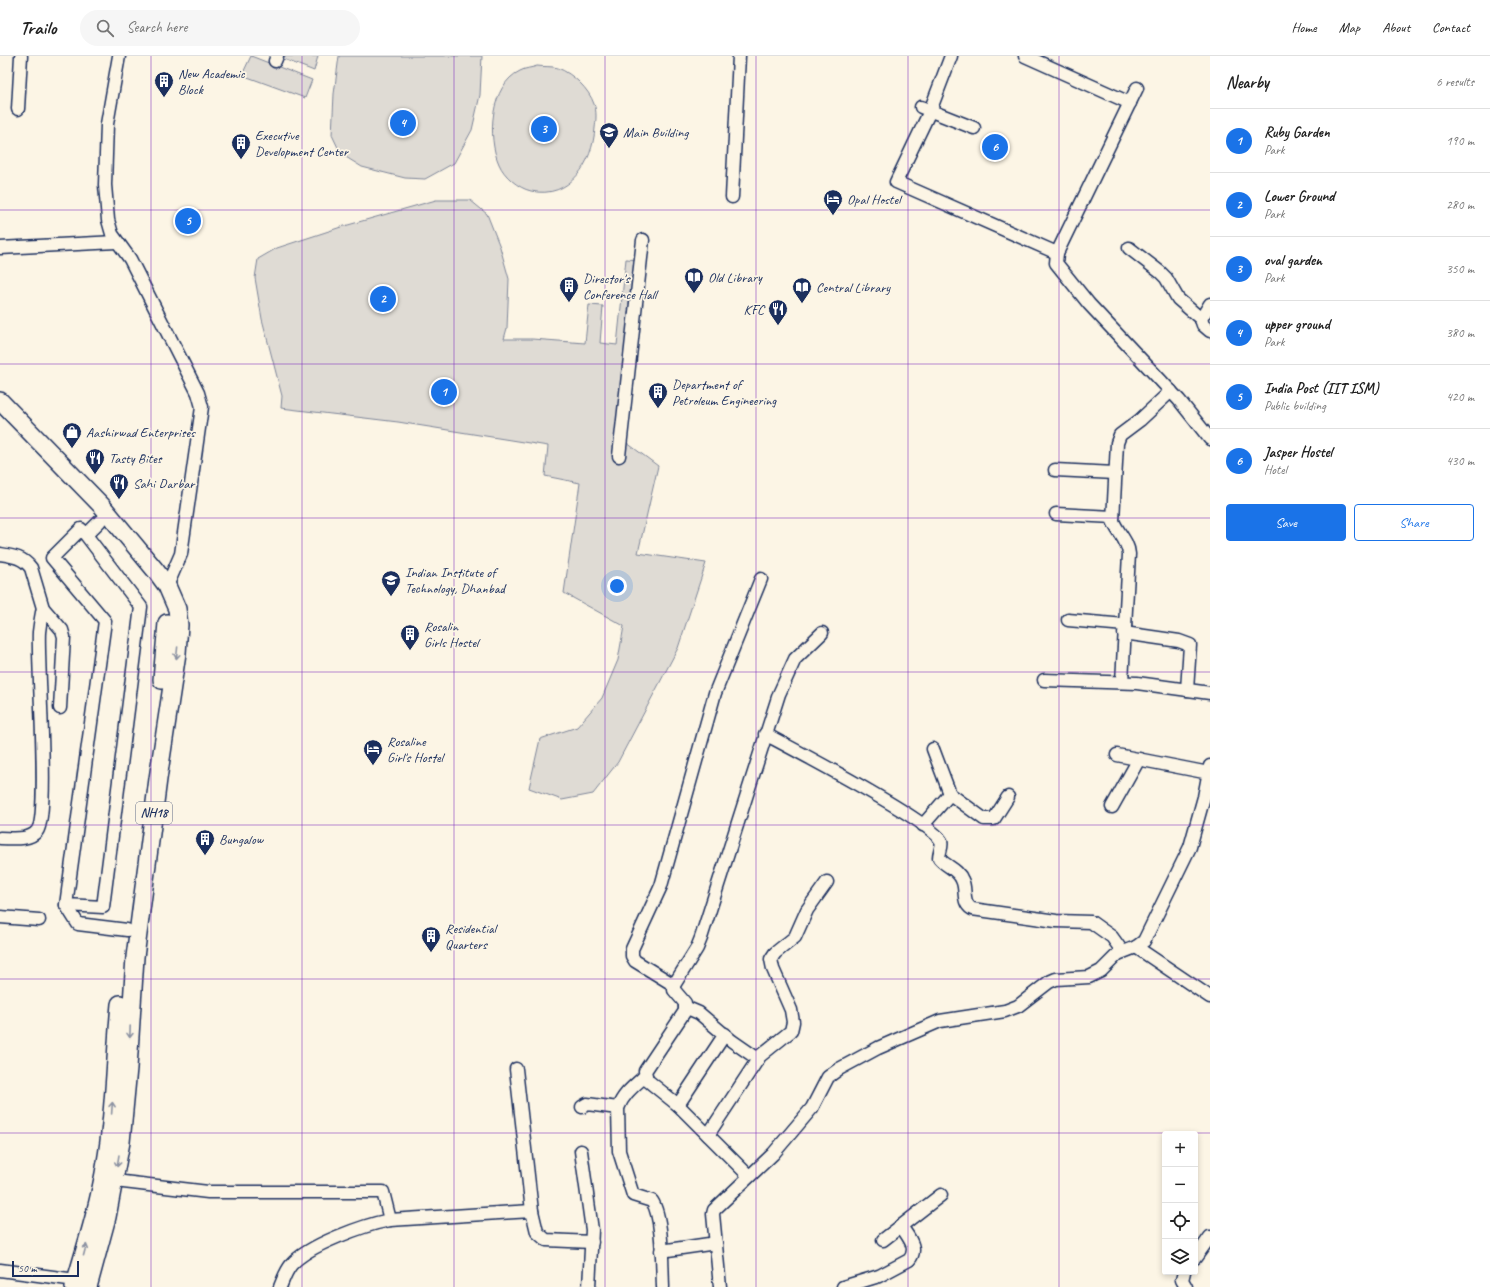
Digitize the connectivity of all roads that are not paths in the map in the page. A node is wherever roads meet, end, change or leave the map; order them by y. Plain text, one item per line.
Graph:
1 (21, 56) edge
2 (119, 56) edge
3 (739, 56) edge
4 (951, 56) edge
5 (1025, 56) edge
6 (1137, 88) dead end
7 (1130, 103) junction
8 (18, 109) dead end
9 (926, 109) junction
10 (974, 128) dead end
11 (732, 197) dead end
12 (643, 240) dead end
13 (116, 242) junction
14 (0, 248) edge
15 (1129, 248) dead end
16 (1057, 253) junction
17 (1210, 304) edge
18 (1201, 320) junction
19 (1210, 331) edge
20 (1171, 391) junction
21 (0, 401) edge
22 (0, 416) edge
23 (1210, 439) edge
24 (619, 456) dead end
25 (1054, 470) dead end
26 (1114, 473) junction
27 (1056, 514) dead end
28 (1112, 517) junction
29 (100, 521) junction
30 (86, 536) junction
31 (0, 554) edge
32 (761, 579) dead end
33 (167, 586) junction
34 (43, 608) junction
35 (1068, 620) dead end
36 (1125, 629) junction
37 (822, 633) dead end
38 (1044, 680) dead end
39 (1122, 682) junction
40 (1187, 690) junction
41 (1210, 693) edge
42 (60, 708) dead end
43 (765, 734) junction
44 (933, 749) dead end
45 (1118, 755) dead end
46 (1139, 759) junction
47 (1209, 770) edge
48 (950, 794) junction
49 (1008, 797) dead end
50 (1112, 807) dead end
51 (923, 825) junction
52 (0, 838) edge
53 (827, 882) dead end
54 (66, 905) junction
55 (0, 917) edge
56 (39, 920) dead end
57 (127, 930) junction
58 (1136, 947) junction
59 (1122, 951) junction
60 (674, 984) junction
61 (1210, 997) edge
62 (686, 1007) junction
63 (725, 1034) junction
64 (758, 1059) junction
65 (516, 1069) dead end
66 (645, 1076) junction
67 (678, 1105) junction
68 (582, 1107) dead end
69 (618, 1108) junction
70 (708, 1135) junction
71 (581, 1151) dead end
72 (749, 1176) junction
73 (115, 1181) junction
74 (941, 1195) dead end
75 (532, 1211) junction
76 (390, 1220) junction
77 (901, 1226) junction
78 (1210, 1237) edge
79 (883, 1240) dead end
80 (592, 1242) junction
81 (716, 1244) junction
82 (661, 1251) junction
83 (1198, 1254) edge
84 (0, 1270) edge
85 (1183, 1275) edge
86 (79, 1285) edge
87 (857, 1285) edge
88 (280, 1287) edge
89 (589, 1287) edge
90 (663, 1287) edge
91 (720, 1287) edge
92 (844, 1287) edge
93 (1186, 1287) edge

1 - 8 street
2 - 13 street
3 - 11 street
4 - 9 street
5 - 7 street
6 - 7 street
7 - 16 street
9 - 10 street
9 - 16 street
12 - 24 street
13 - 14 street
13 - 33 street
15 - 18 street
16 - 20 street
17 - 18 street
18 - 19 street
20 - 23 street
20 - 26 street
21 - 33 highway, NH18
22 - 29 highway, NH18
25 - 26 street
26 - 28 street
27 - 28 street
28 - 36 street
29 - 30 street
29 - 57 highway, NH18
30 - 54 street
30 - 54 street
31 - 34 street
32 - 60 street
33 -> 73 highway, NH18
34 - 42 street
34 - 52 street
35 - 36 street
36 - 39 street
36 - 40 street
37 - 43 street
38 - 39 street
39 - 40 street
40 - 41 street
43 - 51 street
43 - 60 street
44 - 48 street
45 - 46 street
46 - 47 street
46 - 50 street
47 - 58 street
48 - 49 street
48 - 51 street
51 - 59 street
53 - 64 street
54 - 57 street
55 - 56 street
86 -> 57 highway, NH18
58 - 59 street
58 - 61 street
59 - 72 street
60 - 62 street
62 - 63 street
62 - 66 street
63 - 64 street
63 - 67 street
64 - 70 street
65 - 75 street
66 - 67 street
66 - 69 street
67 - 70 street
68 - 69 street
69 - 82 street
70 - 72 street
71 - 80 street
72 - 81 street
73 - 76 street
73 - 86 highway, NH18
74 - 77 street
75 - 76 street
75 - 80 street
76 - 88 street
77 - 79 street
77 - 87 street
78 - 83 street
80 - 89 street
81 - 82 street
81 - 91 street
82 - 90 street
84 - 86 street
85 - 93 street
87 - 92 street

